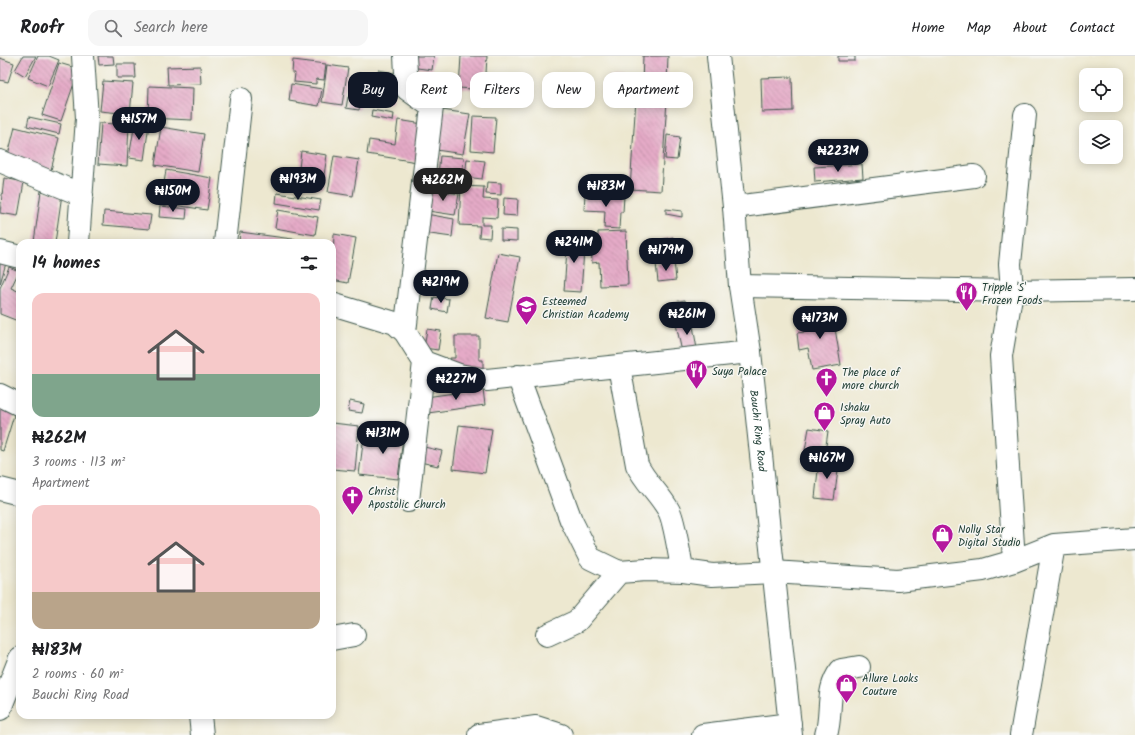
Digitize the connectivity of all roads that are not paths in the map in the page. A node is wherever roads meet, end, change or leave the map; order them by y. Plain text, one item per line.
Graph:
1 (83, 56) edge
2 (405, 56) edge
3 (718, 56) edge
4 (241, 99) dead end
5 (1025, 115) dead end
6 (0, 161) edge
7 (974, 176) dead end
8 (82, 194) junction
9 (734, 207) junction
10 (78, 239) edge
11 (225, 239) edge
12 (0, 252) edge
13 (16, 256) edge
14 (740, 286) junction
15 (1135, 289) edge
16 (1012, 291) junction
17 (336, 305) edge
18 (405, 332) junction
19 (750, 352) junction
20 (424, 362) junction
21 (618, 366) junction
22 (518, 376) junction
23 (0, 395) edge
24 (16, 403) edge
25 (0, 489) edge
26 (16, 493) edge
27 (408, 501) dead end
28 (1135, 539) edge
29 (1054, 545) junction
30 (1014, 561) junction
31 (683, 571) junction
32 (619, 572) junction
33 (773, 572) junction
34 (354, 635) dead end
35 (547, 635) dead end
36 (336, 638) edge
37 (859, 667) dead end
38 (16, 668) edge
39 (0, 709) edge
40 (200, 719) edge
41 (790, 729) edge
42 (202, 735) edge
43 (479, 735) edge
44 (561, 735) edge
45 (703, 735) edge
46 (826, 735) edge
47 (1021, 735) edge

1 - 8 street
2 - 18 street
3 - 9 street, Bauchi Ring Road
4 - 11 street
5 - 16 street
6 - 8 street
7 - 9 street
8 - 10 street
9 - 14 street, Bauchi Ring Road
12 - 13 street
14 - 16 street
14 - 19 street, Bauchi Ring Road
15 - 16 street
16 - 30 street
17 - 18 street
18 - 20 street
19 - 21 street
19 - 33 street, Bauchi Ring Road
20 - 22 street
20 - 27 street
21 - 22 street
21 - 31 street
22 - 32 street
23 - 24 street
25 - 26 street
28 - 29 street
29 - 30 street
29 - 47 street
30 - 33 street
31 - 32 street
31 - 33 street
32 - 35 street
33 - 41 street, Bauchi Ring Road
34 - 36 street
37 - 46 street
38 - 39 street
40 - 42 street
41 - 45 street
43 - 44 street

